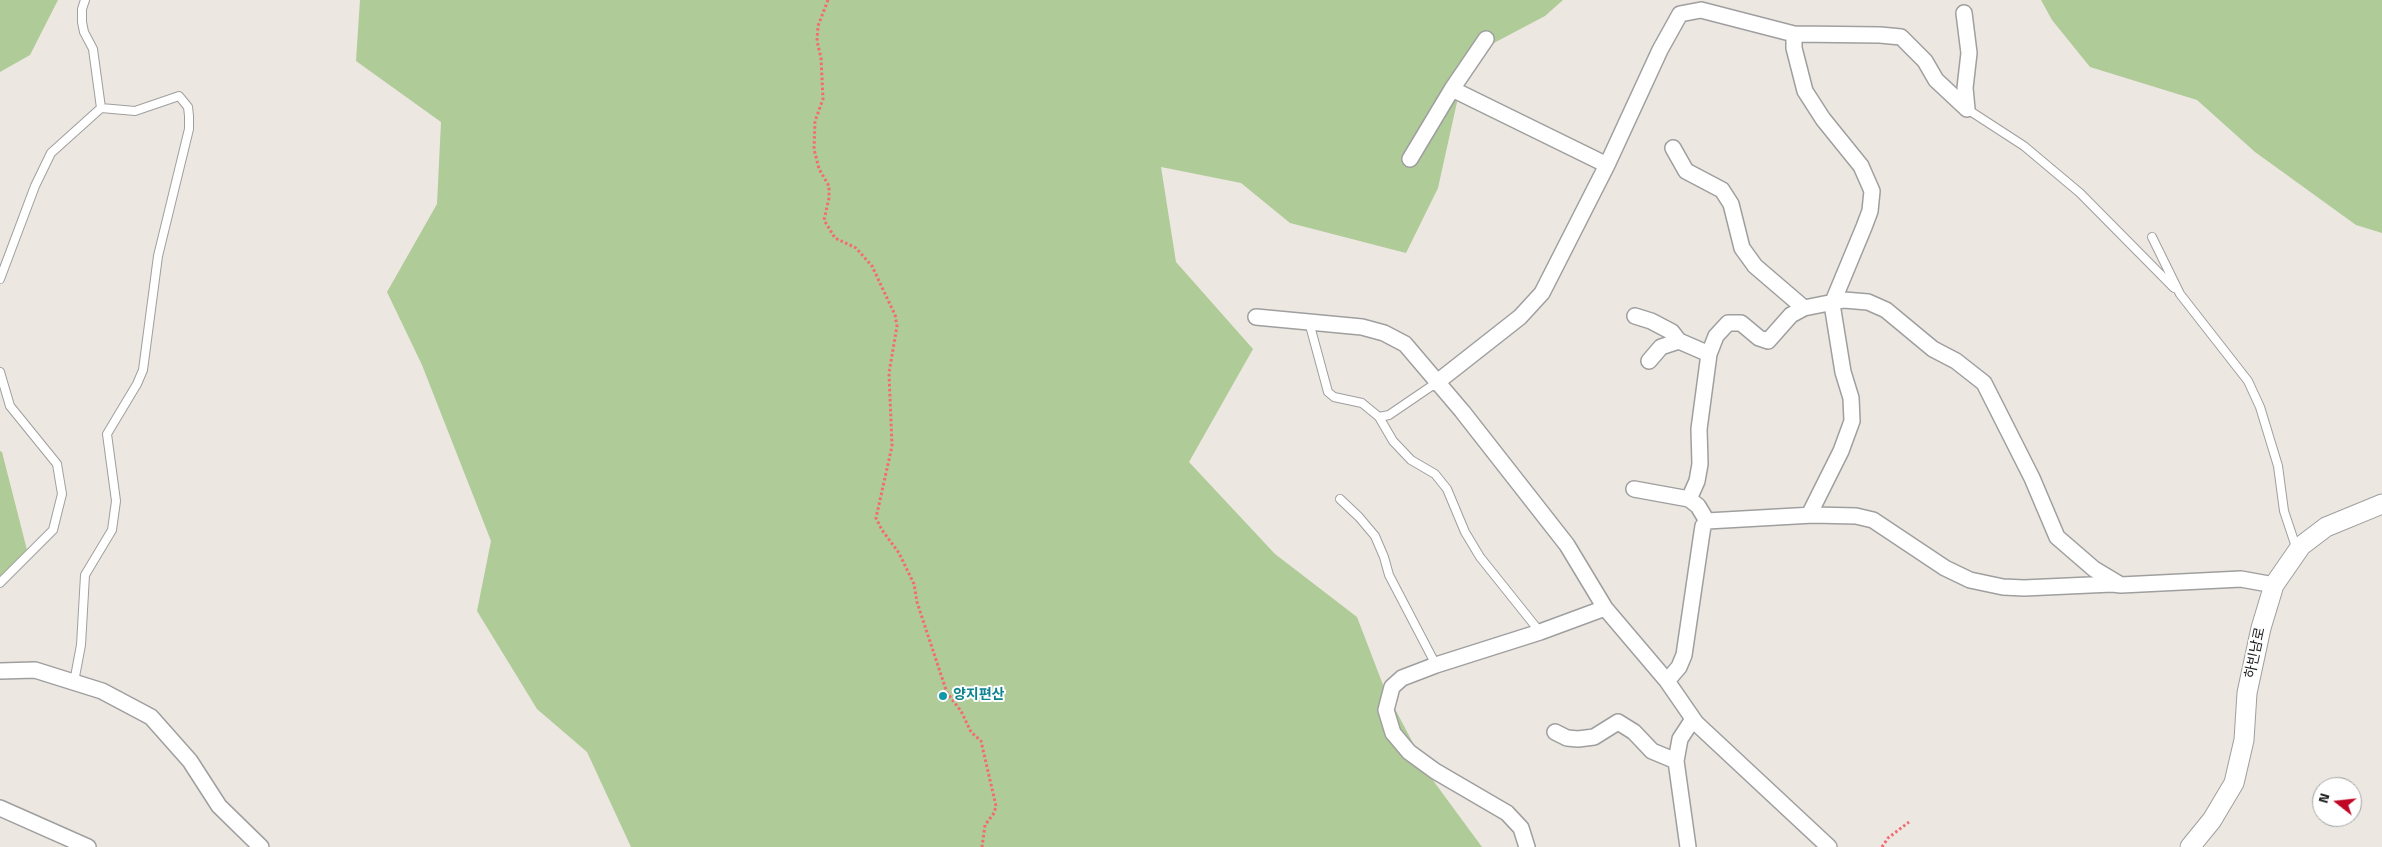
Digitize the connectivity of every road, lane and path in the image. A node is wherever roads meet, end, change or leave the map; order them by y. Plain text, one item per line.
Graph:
1 (85, 0) edge
2 (828, 0) edge
3 (1964, 13) dead end
4 (1794, 34) junction
5 (1486, 38) dead end
6 (1452, 89) junction
7 (100, 108) junction
8 (1967, 109) junction
9 (1673, 148) dead end
10 (1410, 158) dead end
11 (1607, 164) junction
12 (2152, 237) dead end
13 (0, 279) edge
14 (2180, 294) junction
15 (1832, 304) junction
16 (1804, 308) junction
17 (1256, 316) dead end
18 (1635, 316) dead end
19 (1309, 322) junction
20 (1679, 341) junction
21 (1709, 354) junction
22 (1649, 361) dead end
23 (0, 372) edge
24 (1436, 382) junction
25 (1379, 417) junction
26 (1634, 489) dead end
27 (1689, 498) junction
28 (1340, 499) dead end
29 (2382, 504) edge
30 (1809, 515) junction
31 (1707, 521) junction
32 (2298, 552) junction
33 (0, 583) edge
34 (2274, 585) junction
35 (2122, 586) junction
36 (1605, 608) junction
37 (1540, 632) junction
38 (1436, 665) junction
39 (0, 671) edge
40 (1667, 681) junction
41 (74, 682) junction
42 (1693, 718) junction
43 (1555, 732) dead end
44 (1676, 761) junction
45 (0, 808) edge
46 (1909, 822) dead end
47 (88, 847) edge
48 (260, 847) edge
49 (982, 847) edge
50 (1527, 847) edge
51 (1688, 847) edge
52 (1830, 847) edge
53 (1882, 847) edge
54 (2190, 847) edge

1 - 7 lane
2 - 49 path
3 - 8 street
4 - 8 street
4 - 11 street
4 - 15 street
5 - 6 street
6 - 10 street
6 - 11 street
7 - 13 lane
7 - 41 lane
8 - 14 lane
9 - 16 street
11 - 24 street
12 - 14 lane
14 - 32 lane
15 - 16 street
15 - 30 street
15 - 35 street
16 - 21 street
17 - 19 street
18 - 20 street
19 - 24 street
19 - 25 lane
20 - 21 street
20 - 22 street
21 - 27 street
23 - 33 lane
24 - 25 lane
24 - 36 street
25 - 37 lane
26 - 27 street
27 - 31 street
28 - 38 lane
29 - 32 street, 하빈남로
30 - 31 street
30 - 35 street
31 - 40 street
32 - 34 street, 하빈남로
34 - 35 street
34 - 54 street, 하빈남로
36 - 37 street
36 - 40 street
37 - 38 street
38 - 50 street
39 - 41 street
40 - 42 street
41 - 48 street
42 - 44 street
42 - 52 street
43 - 44 street
44 - 51 street
45 - 47 street
46 - 53 path

